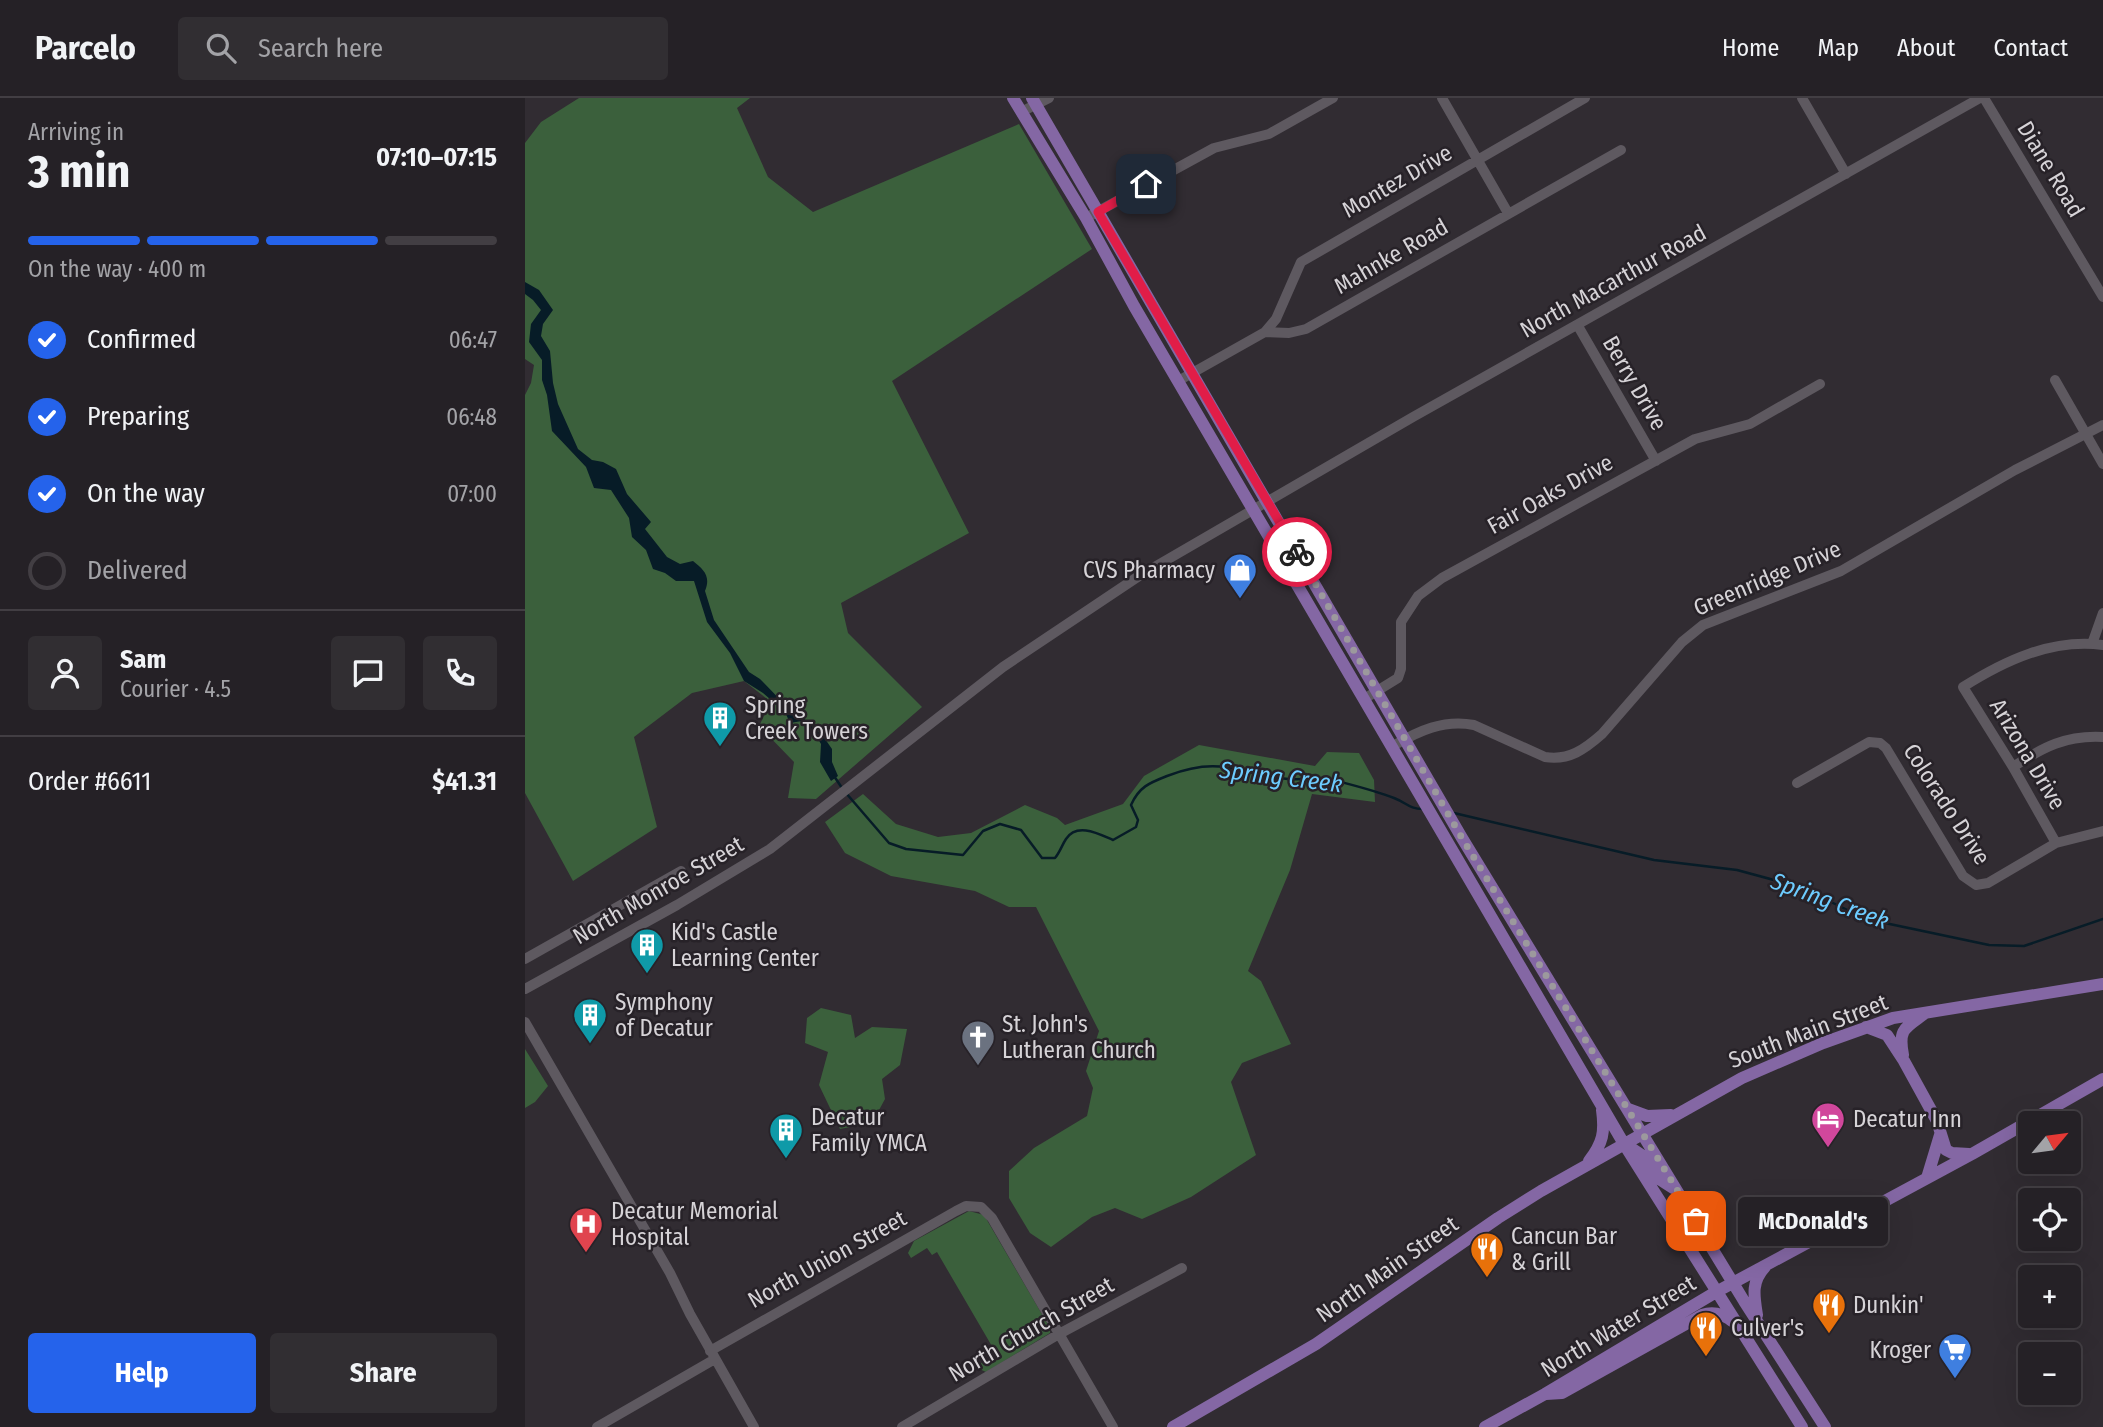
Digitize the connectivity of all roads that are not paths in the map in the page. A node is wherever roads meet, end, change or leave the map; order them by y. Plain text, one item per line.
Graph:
1 (1013, 98) edge
2 (1049, 98) edge
3 (1333, 98) edge
4 (1442, 98) edge
5 (1585, 98) edge
6 (1802, 98) edge
7 (1982, 98) edge
8 (1034, 102) edge
9 (1021, 112) junction
10 (1621, 150) dead end
11 (1477, 159) junction
12 (1846, 174) junction
13 (1508, 213) junction
14 (1092, 215) junction
15 (1103, 251) junction
16 (2103, 297) edge
17 (1157, 314) junction
18 (1578, 326) junction
19 (1265, 332) junction
20 (1192, 373) junction
21 (2055, 380) dead end
22 (1178, 381) junction
23 (1820, 384) dead end
24 (2103, 425) edge
25 (2084, 433) junction
26 (1656, 461) junction
27 (2103, 464) edge
28 (1267, 501) junction
29 (1254, 509) junction
30 (2103, 613) edge
31 (2097, 644) edge
32 (1377, 691) junction
33 (1364, 699) junction
34 (2103, 737) edge
35 (1406, 739) junction
36 (1392, 746) junction
37 (2013, 767) junction
38 (859, 780) joint
39 (1797, 783) dead end
40 (2103, 831) edge
41 (2056, 843) junction
42 (681, 871) dead end
43 (525, 959) edge
44 (2103, 984) edge
45 (525, 989) edge
46 (1927, 1011) junction
47 (525, 1022) edge
48 (1866, 1027) junction
49 (1904, 1061) junction
50 (2103, 1079) edge
51 (1602, 1106) junction
52 (1627, 1109) junction
53 (1675, 1115) junction
54 (1642, 1134) junction
55 (1940, 1135) junction
56 (1625, 1144) junction
57 (1972, 1154) junction
58 (1584, 1167) junction
59 (1927, 1178) junction
60 (1677, 1191) junction
61 (1767, 1264) junction
62 (1182, 1268) dead end
63 (1734, 1283) junction
64 (1716, 1292) junction
65 (1758, 1322) junction
66 (1736, 1324) junction
67 (1059, 1334) junction
68 (712, 1355) junction
69 (1545, 1394) junction
70 (924, 1415) junction
71 (597, 1427) edge
72 (754, 1427) edge
73 (902, 1427) edge
74 (931, 1427) edge
75 (1113, 1427) edge
76 (1173, 1427) edge
77 (1485, 1427) edge
78 (1802, 1427) edge
79 (1825, 1427) edge

1 - 9 main road
2 - 8 street
3 - 14 street
4 - 11 street
5 - 11 street, Montez Drive
6 - 12 street
7 - 12 street, North Macarthur Road
7 - 16 street, Diane Road
8 - 9 street
8 - 14 main road
9 - 14 main road
10 - 13 street, Mahnke Road
11 - 13 street
11 - 19 street, Montez Drive
12 - 18 street, North Macarthur Road
13 - 19 street, Mahnke Road
14 - 15 main road
14 - 17 main road
15 - 17 main road
15 - 22 main road
17 - 20 main road
18 - 26 street, Berry Drive
18 - 28 street, North Macarthur Road
19 - 20 street, Mahnke Road
20 - 22 street, Mahnke Road
20 - 28 main road
21 - 25 street
22 - 29 main road
23 - 26 street, Fair Oaks Drive
24 - 25 street, Greenridge Drive
25 - 27 street
25 - 35 street, Greenridge Drive
26 - 32 street, Fair Oaks Drive
28 - 29 street, North Macarthur Road
28 - 32 main road
29 - 33 main road
29 - 38 street, North Macarthur Road
30 - 31 street
31 - 37 street, Arizona Drive
32 - 33 street, Fair Oaks Drive
32 - 35 main road
33 - 36 main road
34 - 37 street
35 - 36 street, Greenridge Drive
35 - 52 main road
36 - 51 main road
37 - 41 street, Arizona Drive
38 - 45 street, North Monroe Street
39 - 41 street, Colorado Drive
40 - 41 street, Colorado Drive
42 - 43 street
44 - 46 main road, South Main Street
46 - 48 main road, South Main Street
46 - 49 main road
47 - 68 street
48 - 49 main road
48 - 53 main road, South Main Street
49 - 55 main road
50 - 57 main road, North Water Street
51 - 56 main road
51 - 58 main road
52 - 53 main road
52 - 54 main road
53 - 54 main road, South Main Street
54 - 56 main road, South Main Street
54 - 60 main road
55 - 57 main road
55 - 59 main road
56 - 58 main road, North Main Street
56 - 60 main road
56 - 64 main road
57 - 59 main road, North Water Street
58 - 76 main road, North Main Street
59 - 61 main road, North Water Street
60 - 63 main road
61 - 63 main road, North Water Street
61 - 65 main road
62 - 67 street, North Church Street
63 - 64 main road, North Water Street
63 - 65 main road
64 - 66 main road
64 - 69 main road, North Water Street
65 - 79 main road
66 - 69 main road
66 - 78 main road
67 - 68 street, North Union Street
67 - 70 street, North Church Street
67 - 75 street
68 - 71 street, North Union Street
68 - 72 street
69 - 77 main road, North Water Street
70 - 73 street, North Church Street
70 - 74 street

